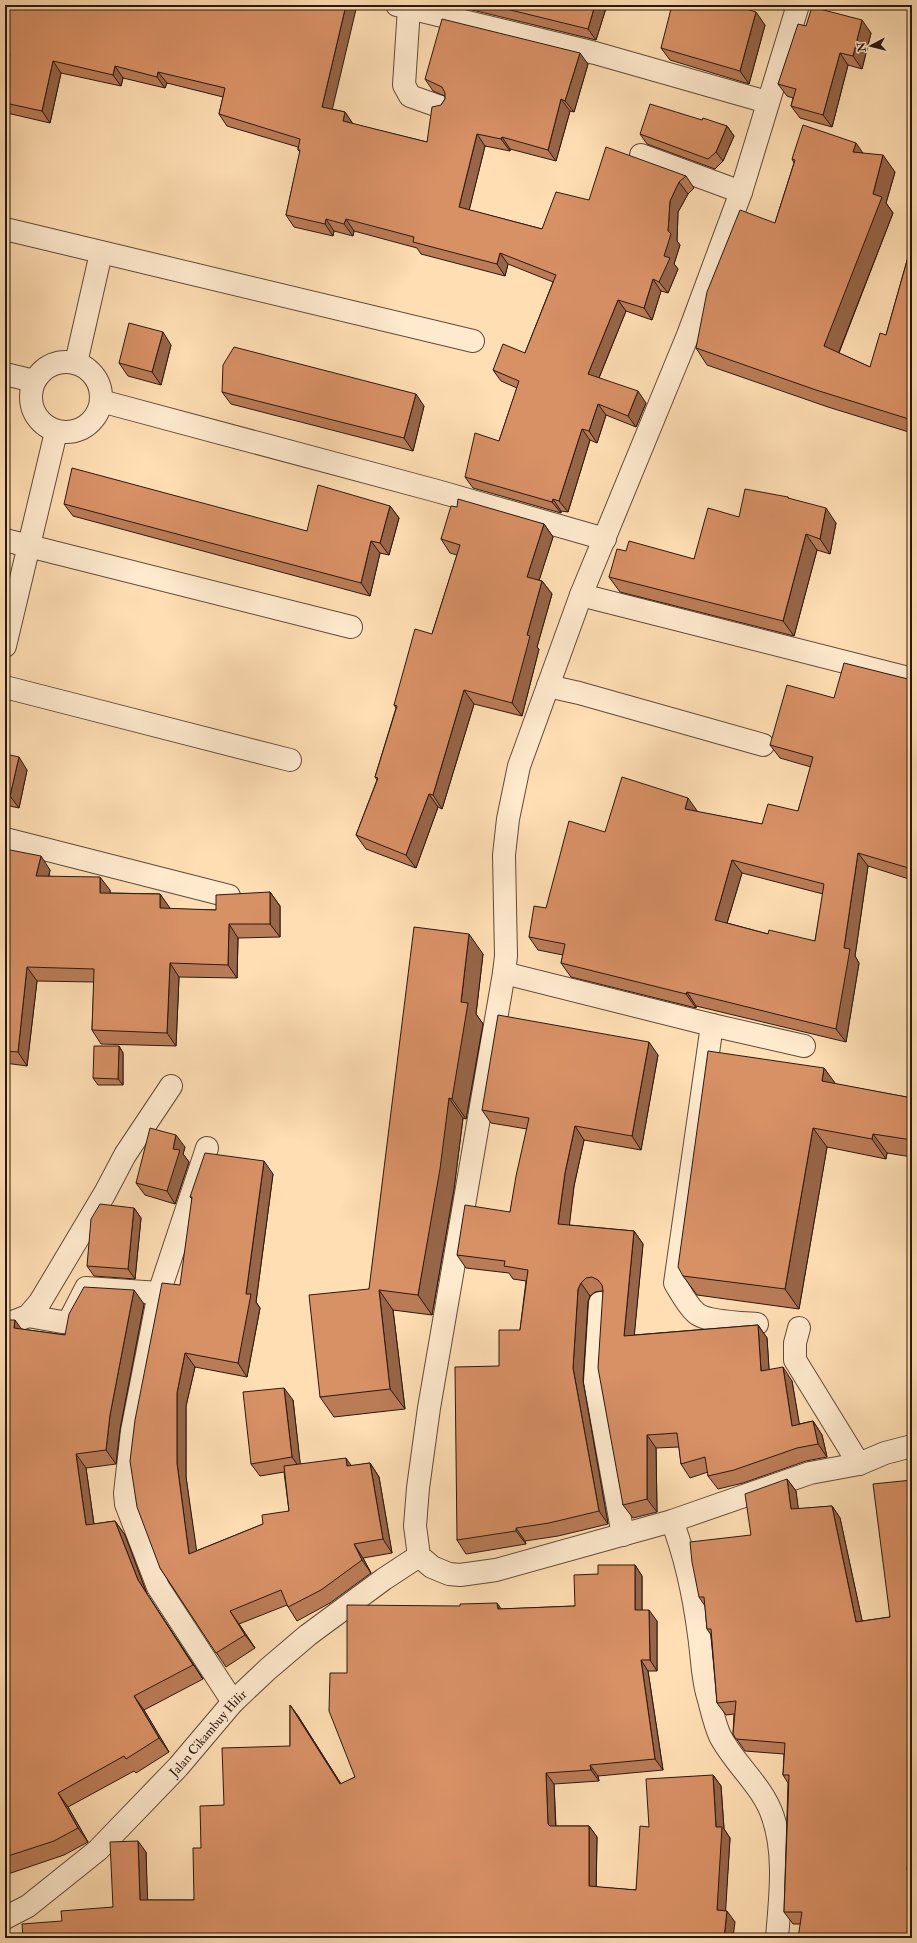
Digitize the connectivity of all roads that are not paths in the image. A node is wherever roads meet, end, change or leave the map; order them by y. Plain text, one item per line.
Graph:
1 (798, 5) edge
2 (403, 7) edge
3 (767, 102) junction
4 (441, 107) edge
5 (642, 155) dead end
6 (741, 192) junction
7 (5, 229) edge
8 (101, 253) junction
9 (473, 341) dead end
10 (76, 363) junction
11 (5, 374) edge
12 (34, 381) junction
13 (101, 401) junction
14 (56, 432) junction
15 (605, 539) junction
16 (5, 540) edge
17 (29, 546) junction
18 (581, 595) junction
19 (351, 626) dead end
20 (5, 646) edge
21 (912, 679) edge
22 (548, 686) junction
23 (5, 687) edge
24 (763, 745) dead end
25 (290, 760) dead end
26 (5, 839) edge
27 (229, 896) edge
28 (504, 973) junction
29 (712, 1026) junction
30 (804, 1046) dead end
31 (171, 1086) dead end
32 (207, 1148) dead end
33 (159, 1292) junction
34 (600, 1303) dead end
35 (28, 1316) junction
36 (758, 1324) edge
37 (5, 1325) edge
38 (799, 1328) dead end
39 (912, 1446) edge
40 (859, 1464) junction
41 (672, 1520) junction
42 (623, 1535) junction
43 (419, 1556) junction
44 (233, 1702) junction
45 (5, 1918) edge
46 (777, 1938) edge

1 - 3 street
2 - 3 street
2 - 4 street
3 - 6 street
5 - 6 street
6 - 15 street
7 - 8 street
8 - 9 street
8 - 10 street
10 - 12 street
10 - 13 street
11 - 12 street
12 - 14 street
13 - 14 street
13 - 15 street
14 - 17 street
15 - 18 street
16 - 17 street
17 - 19 street
17 - 20 street
18 - 21 street
18 - 22 street
22 - 24 street
22 - 28 street
23 - 25 street
26 - 27 street
28 - 29 street
28 - 43 street
29 - 30 street
29 - 36 street
31 - 35 street
32 - 33 street
33 - 35 street
33 - 44 street
34 - 42 street
35 - 37 street
38 - 40 street
39 - 40 street
40 - 41 street
41 - 42 street
41 - 46 street
42 - 43 street
43 - 44 street, Jalan Cikambuy Hilir
44 - 45 street, Jalan Cikambuy Hilir

